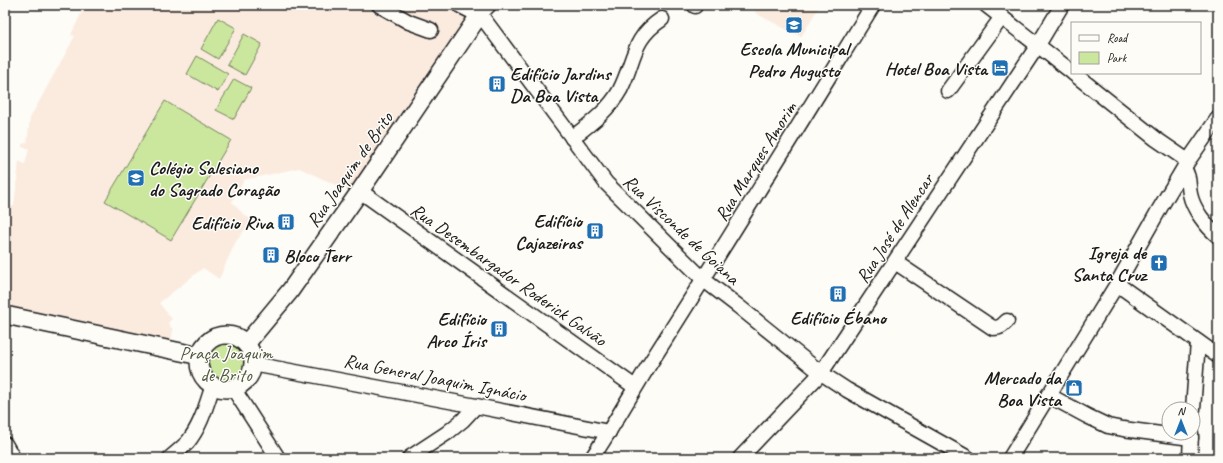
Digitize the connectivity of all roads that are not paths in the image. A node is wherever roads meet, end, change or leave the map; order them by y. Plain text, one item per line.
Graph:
1 (379, 5) edge
2 (462, 5) edge
3 (873, 5) edge
4 (986, 5) edge
5 (1062, 5) edge
6 (485, 9) edge
7 (1002, 17) junction
8 (662, 19) dead end
9 (431, 30) dead end
10 (1038, 45) junction
11 (1071, 70) edge
12 (1075, 74) edge
13 (948, 91) dead end
14 (1218, 118) edge
15 (572, 138) junction
16 (1186, 165) junction
17 (360, 191) junction
18 (1216, 229) edge
19 (895, 262) junction
20 (704, 280) junction
21 (1117, 284) junction
22 (5, 315) edge
23 (1007, 321) dead end
24 (1198, 342) junction
25 (246, 344) junction
26 (200, 356) junction
27 (1218, 356) edge
28 (253, 364) junction
29 (821, 373) junction
30 (213, 385) junction
31 (636, 387) junction
32 (233, 388) junction
33 (1048, 395) junction
34 (1194, 401) edge
35 (476, 406) junction
36 (609, 432) junction
37 (1161, 432) edge
38 (1191, 441) edge
39 (5, 444) edge
40 (13, 458) edge
41 (170, 458) edge
42 (278, 458) edge
43 (410, 458) edge
44 (592, 458) edge
45 (740, 458) edge
46 (968, 458) edge
47 (1010, 458) edge
48 (1190, 458) edge

1 - 9 street
2 - 6 main road
3 - 20 street, Rua Marques Amorim
4 - 7 street
5 - 10 street, Rua José de Alencar
6 - 15 street, Rua Visconde de Goiana
6 - 17 main road, Rua Joaquim de Brito
7 - 10 street
7 - 13 street
8 - 15 street
10 - 11 street
10 - 19 street, Rua José de Alencar
12 - 16 street
14 - 16 street
15 - 20 street, Rua Visconde de Goiana
16 - 18 street
16 - 21 street
17 - 25 main road, Rua Joaquim de Brito
17 - 31 street, Rua Desembargador Roderick Galvão
19 - 23 street
19 - 29 street, Rua José de Alencar
20 - 29 street, Rua Visconde de Goiana
20 - 31 street, Rua Marques Amorim
21 - 24 street
21 - 33 street
22 - 26 main road
24 - 27 street
24 - 34 street
25 - 26 main road
25 - 28 main road
26 - 30 main road
28 - 32 main road
28 - 35 street, Rua General Joaquim Ignácio
29 - 45 street, Rua José de Alencar
29 - 46 street, Rua Visconde de Goiana
30 - 32 main road
30 - 41 street
31 - 36 street, Rua Marques Amorim
32 - 42 street
33 - 37 street
33 - 47 street
35 - 36 street, Rua General Joaquim Ignácio
35 - 43 street
36 - 44 street, Rua Marques Amorim
38 - 48 street
39 - 40 street

